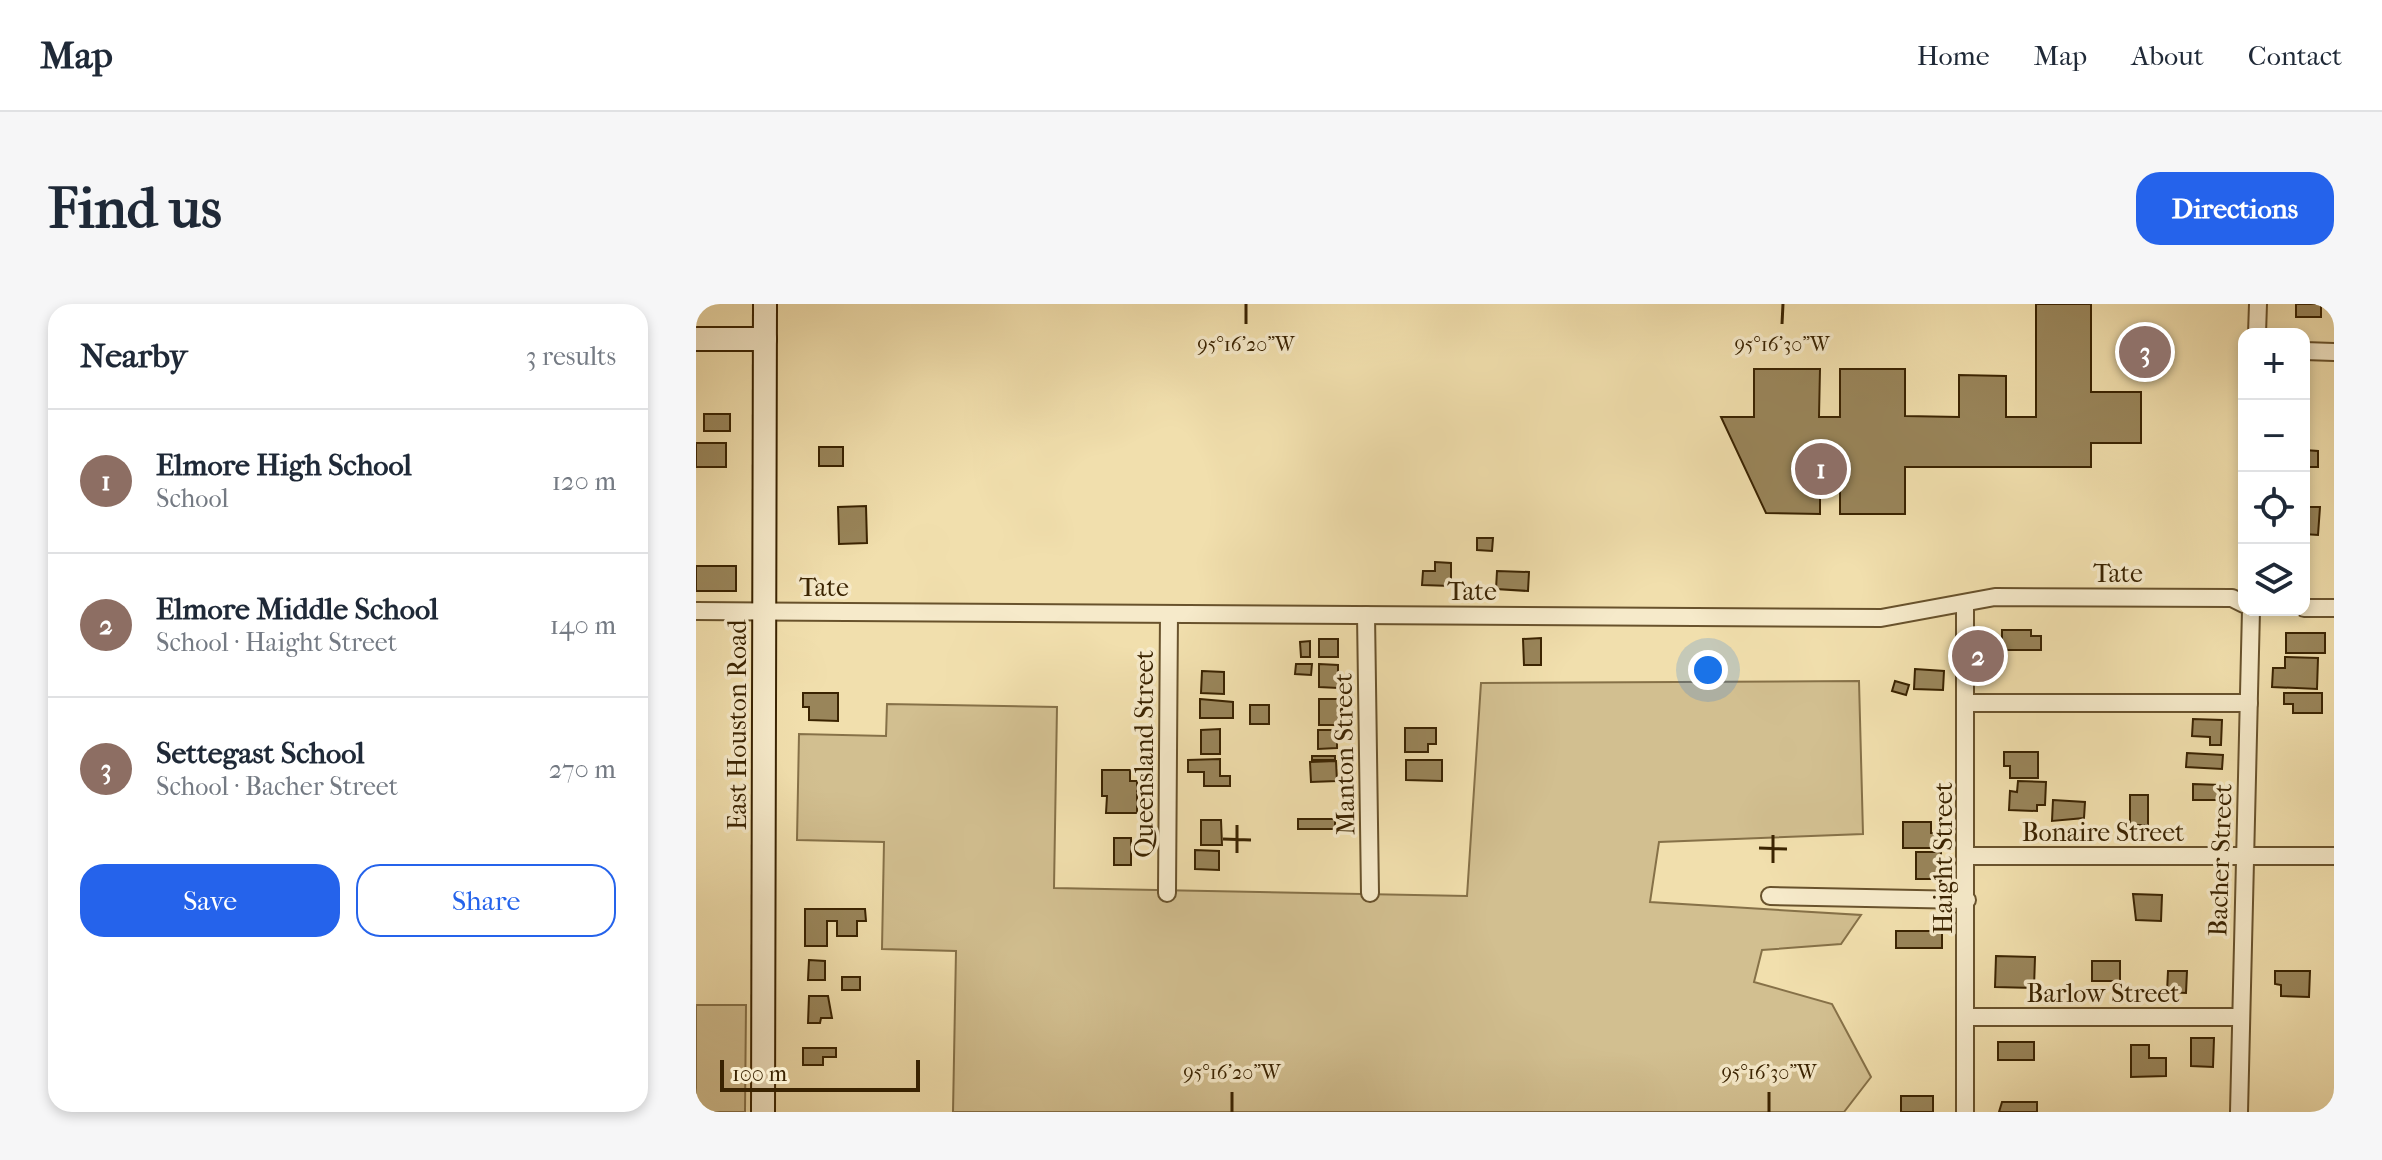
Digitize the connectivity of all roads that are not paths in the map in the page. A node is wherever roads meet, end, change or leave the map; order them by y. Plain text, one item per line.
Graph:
1 (765, 304) edge
2 (2258, 304) edge
3 (2257, 328) edge
4 (696, 339) edge
5 (765, 339) junction
6 (2310, 351) edge
7 (2334, 352) edge
8 (2238, 601) edge
9 (1965, 605) junction
10 (2310, 608) edge
11 (2334, 608) edge
12 (696, 611) edge
13 (766, 611) junction
14 (1169, 614) junction
15 (1366, 615) junction
16 (2251, 616) edge
17 (1968, 703) junction
18 (2249, 703) junction
19 (1968, 856) junction
20 (2243, 856) junction
21 (2334, 856) edge
22 (1167, 893) dead end
23 (1370, 893) dead end
24 (1770, 896) dead end
25 (1967, 900) junction
26 (1966, 1017) junction
27 (2240, 1017) junction
28 (763, 1112) edge
29 (1965, 1112) edge
30 (2239, 1112) edge

1 - 5 street, East Houston Road
2 - 3 street
4 - 5 street
5 - 13 street, East Houston Road
6 - 7 street
8 - 9 street, Tate
9 - 15 street, Tate
9 - 17 street, Haight Street
10 - 11 street
12 - 13 street, Tate
13 - 14 street, Tate
13 - 28 street, East Houston Road
14 - 15 street, Tate
14 - 22 street, Queensland Street
15 - 23 street, Manton Street
16 - 18 street, Bacher Street
17 - 18 street
17 - 19 street, Haight Street
18 - 20 street, Bacher Street
19 - 20 street, Bonaire Street
19 - 25 street, Haight Street
20 - 21 street, Bonaire Street
20 - 27 street, Bacher Street
24 - 25 street
25 - 26 street, Haight Street
26 - 27 street, Barlow Street
26 - 29 street, Haight Street
27 - 30 street, Bacher Street

